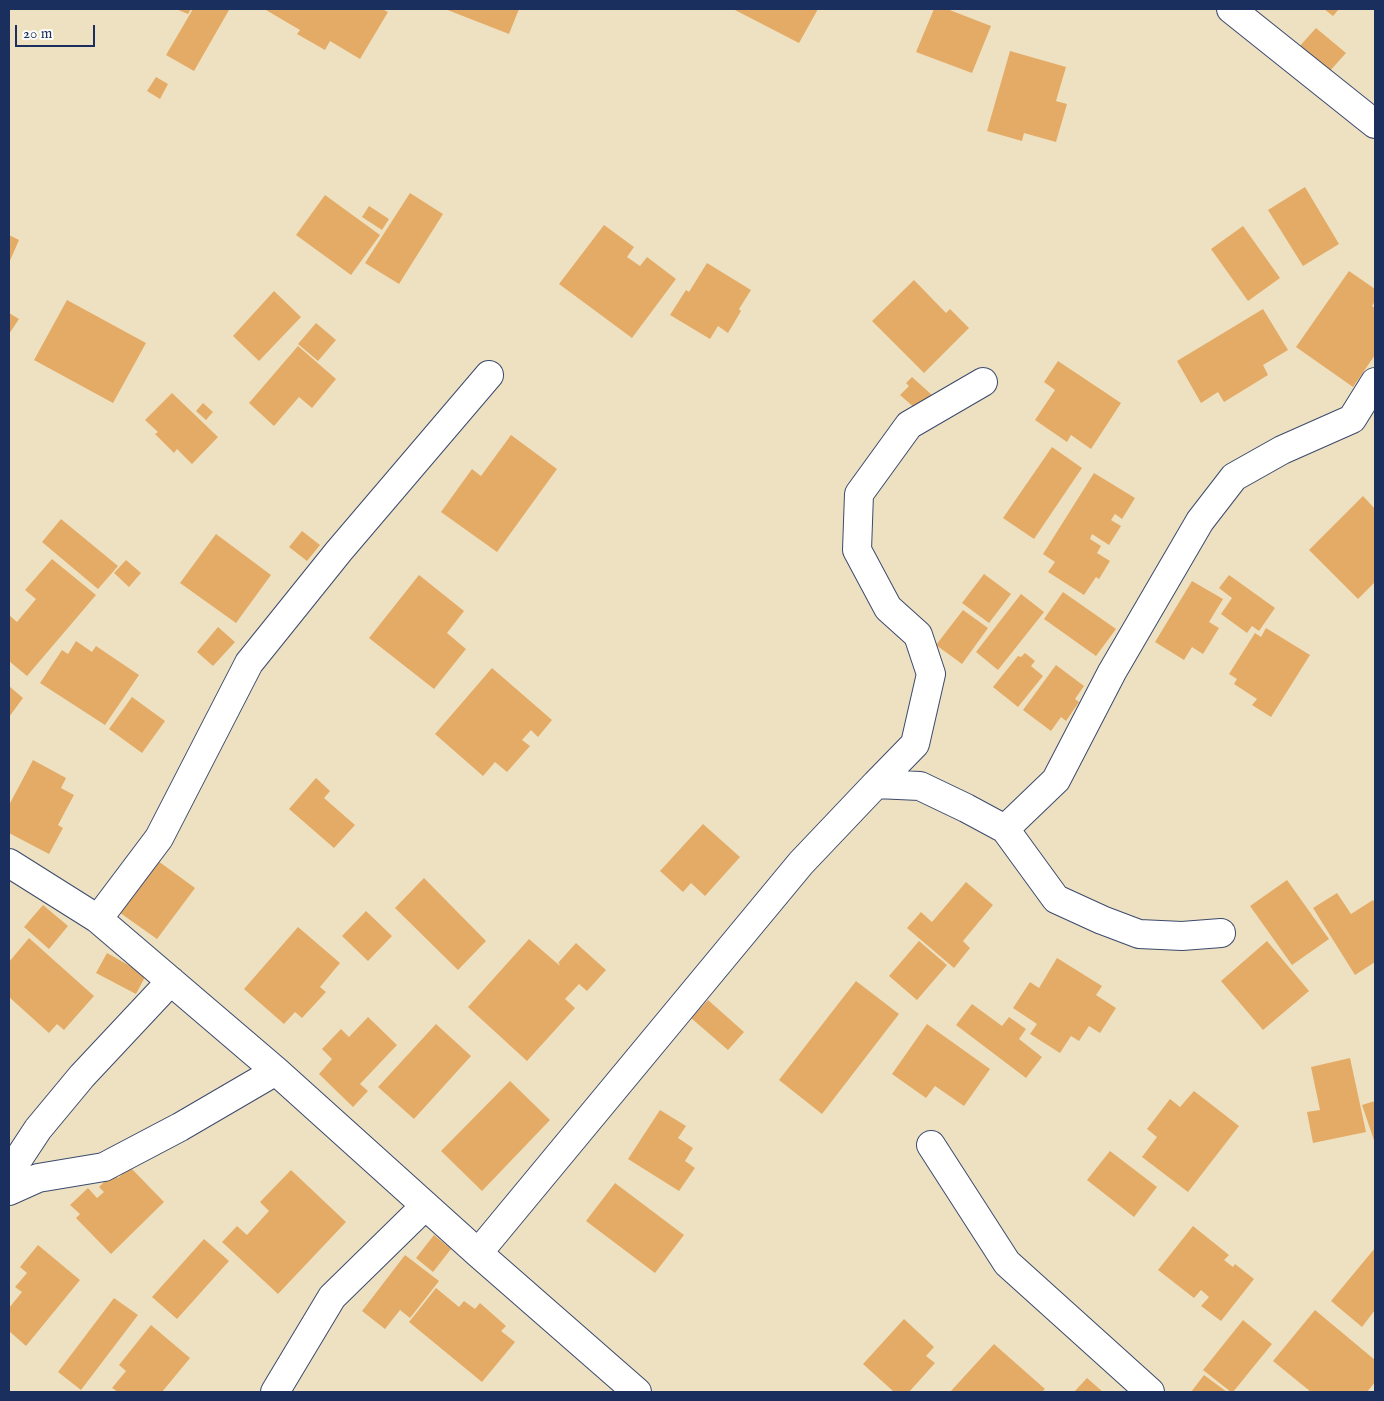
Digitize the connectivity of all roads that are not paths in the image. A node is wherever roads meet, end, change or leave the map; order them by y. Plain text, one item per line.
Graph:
1 (1231, 9) edge
2 (1375, 124) edge
3 (489, 374) dead end
4 (983, 382) dead end
5 (1375, 382) edge
6 (876, 784) junction
7 (1005, 829) junction
8 (9, 863) edge
9 (98, 919) junction
10 (1220, 933) dead end
11 (171, 981) junction
12 (276, 1071) junction
13 (931, 1145) dead end
14 (9, 1173) edge
15 (9, 1191) edge
16 (425, 1206) junction
17 (478, 1253) junction
18 (275, 1392) edge
19 (637, 1392) edge
20 (1150, 1392) edge

1 - 2 street
3 - 9 street
4 - 6 street
5 - 7 street
6 - 7 street
6 - 17 street
7 - 10 street
8 - 9 street
9 - 11 street
11 - 12 street
11 - 14 street
12 - 15 street
12 - 16 street
13 - 20 street
16 - 17 street
16 - 18 street
17 - 19 street

